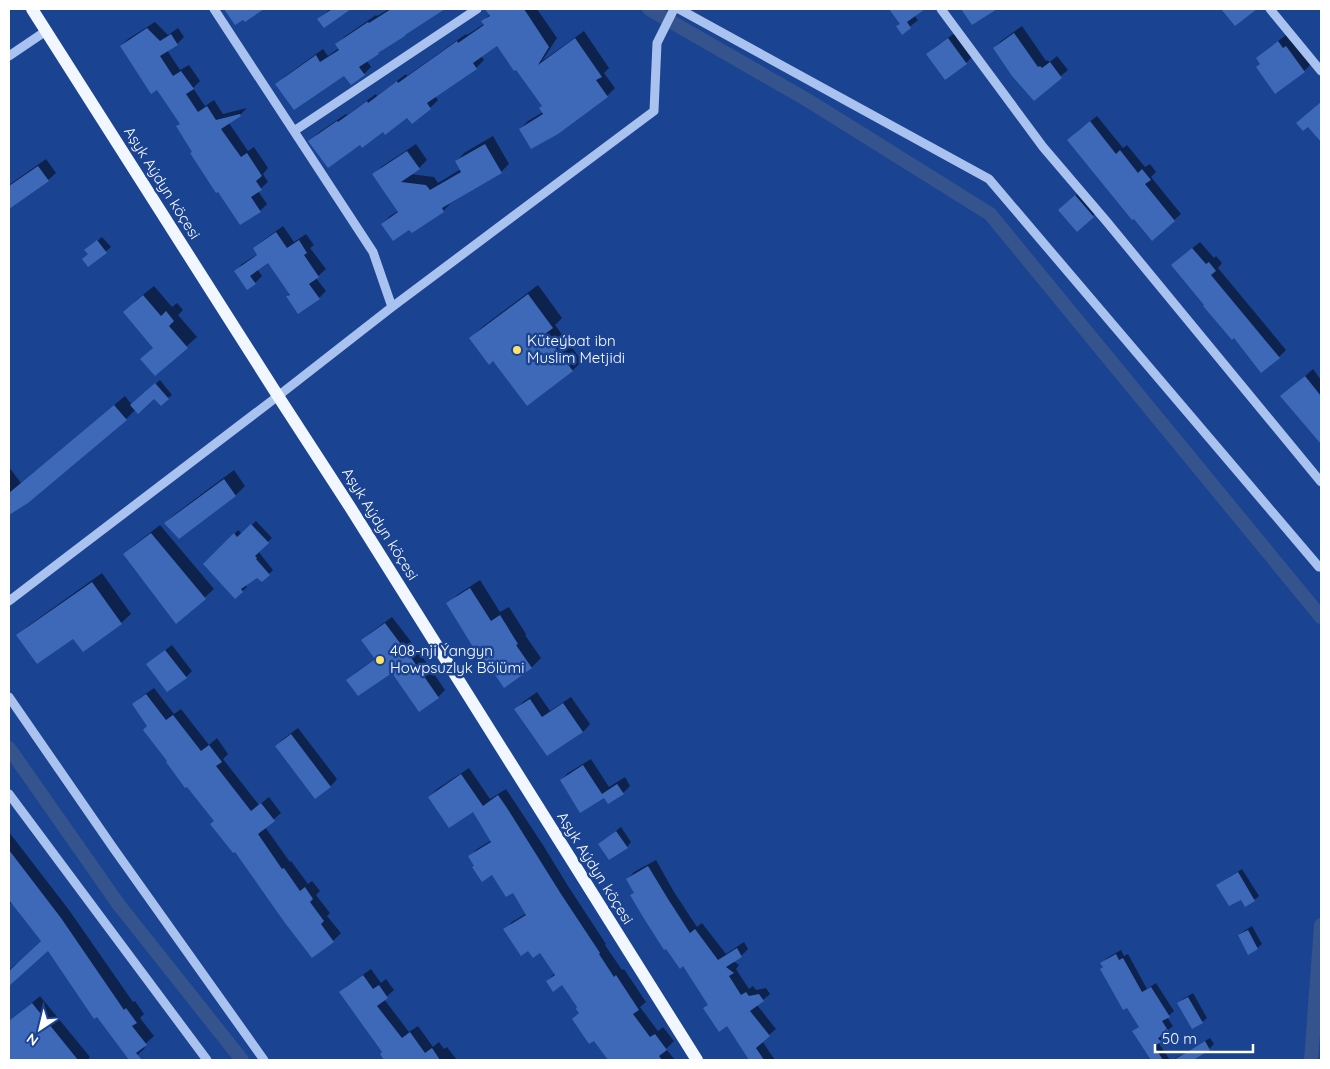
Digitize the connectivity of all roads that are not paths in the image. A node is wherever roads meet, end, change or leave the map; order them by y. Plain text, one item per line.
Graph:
1 (32, 9) edge
2 (214, 9) edge
3 (477, 9) edge
4 (674, 9) edge
5 (679, 9) edge
6 (941, 9) edge
7 (1270, 9) edge
8 (46, 31) junction
9 (9, 56) edge
10 (1321, 71) edge
11 (294, 131) junction
12 (392, 307) junction
13 (278, 396) junction
14 (1321, 482) edge
15 (1321, 568) edge
16 (9, 601) edge
17 (9, 697) edge
18 (9, 794) edge
19 (207, 1060) edge
20 (264, 1060) edge
21 (697, 1060) edge

1 - 8 main road, Aşyk Aýdyn köçesi
2 - 11 street
3 - 11 street
4 - 12 street
5 - 15 street
6 - 14 street
7 - 10 street
8 - 9 street
8 - 13 main road, Aşyk Aýdyn köçesi
11 - 12 street
12 - 13 street
13 - 16 street
13 - 21 main road, Aşyk Aýdyn köçesi
17 - 20 street
18 - 19 street

